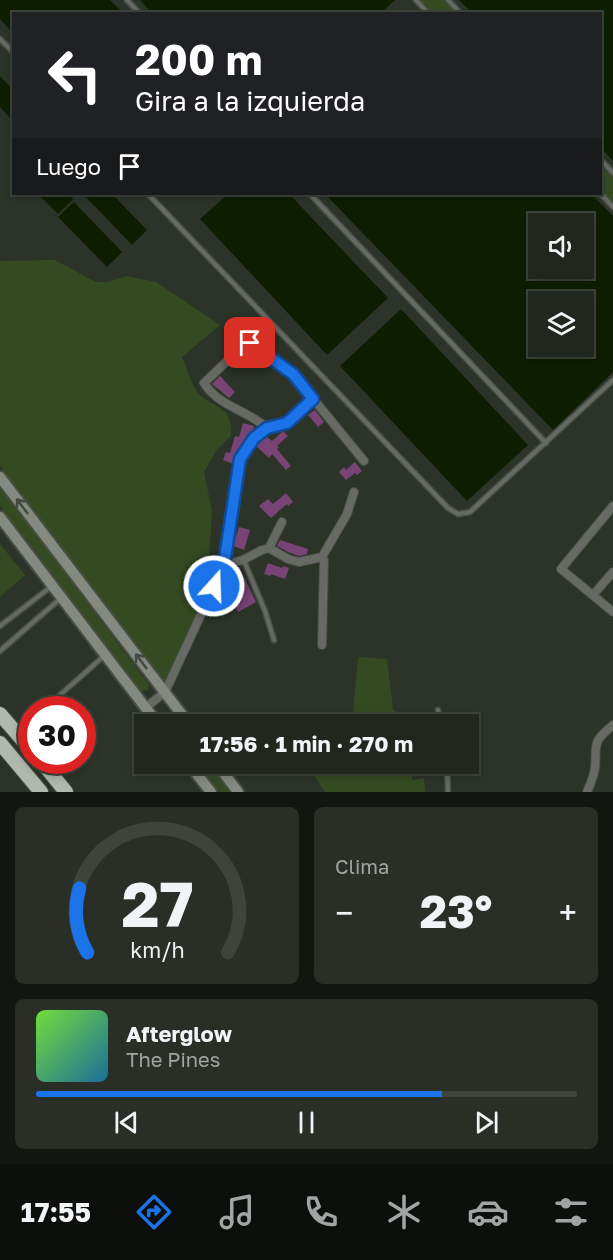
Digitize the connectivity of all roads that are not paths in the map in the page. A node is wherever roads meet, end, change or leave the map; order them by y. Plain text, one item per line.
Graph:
1 (127, 0) edge
2 (416, 0) edge
3 (448, 0) edge
4 (138, 12) edge
5 (427, 12) edge
6 (459, 12) edge
7 (0, 39) edge
8 (12, 51) edge
9 (602, 161) edge
10 (613, 173) edge
11 (149, 195) edge
12 (311, 195) edge
13 (602, 195) edge
14 (613, 207) edge
15 (613, 380) edge
16 (313, 399) junction
17 (267, 428) junction
18 (546, 443) junction
19 (364, 461) dead end
20 (0, 477) edge
21 (354, 492) dead end
22 (612, 508) edge
23 (0, 517) edge
24 (282, 522) dead end
25 (269, 548) junction
26 (322, 557) junction
27 (243, 560) junction
28 (224, 565) junction
29 (613, 572) edge
30 (53, 585) junction
31 (593, 595) junction
32 (62, 597) junction
33 (613, 612) edge
34 (0, 626) edge
35 (274, 640) dead end
36 (322, 645) dead end
37 (0, 651) edge
38 (106, 655) junction
39 (165, 692) junction
40 (59, 696) edge
41 (146, 708) junction
42 (438, 710) dead end
43 (0, 714) edge
44 (150, 714) edge
45 (182, 714) edge
46 (439, 714) edge
47 (613, 725) edge
48 (18, 735) edge
49 (0, 743) edge
50 (51, 774) edge
51 (197, 774) edge
52 (225, 774) edge
53 (447, 774) edge
54 (41, 792) edge
55 (66, 792) edge
56 (211, 792) edge
57 (238, 792) edge
58 (448, 792) edge
59 (586, 792) edge

1 - 4 lane
2 - 5 lane
3 - 6 lane
7 - 8 lane
9 - 10 lane
11 - 18 lane
12 - 18 lane
13 - 14 lane
15 - 18 lane
16 - 17 street
16 - 17 street
16 - 19 street
17 - 28 street
39 -> 20 main road
21 - 26 street
22 - 31 street
23 - 30 main road
24 - 25 street
25 - 26 street
25 - 27 street
26 - 36 street
27 - 28 street
27 - 35 lane
28 - 39 street
29 - 31 street
30 - 32 main road
30 - 34 lane
31 - 33 street
32 - 37 lane
32 - 38 main road
38 - 40 lane
38 - 41 main road
39 - 41 street
39 - 45 main road
41 - 44 main road
42 - 46 lane
43 - 48 highway
47 - 59 street
49 - 54 highway
50 - 55 highway
51 - 56 main road
52 - 57 main road
53 - 58 lane

